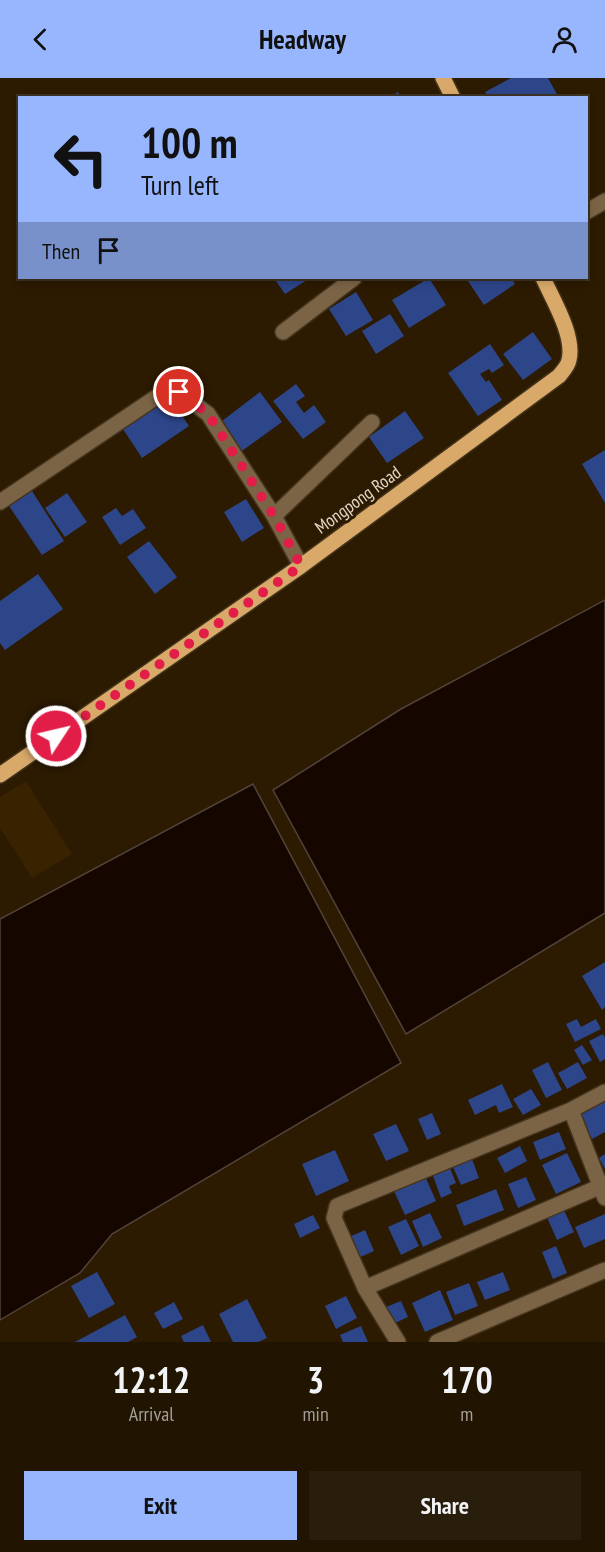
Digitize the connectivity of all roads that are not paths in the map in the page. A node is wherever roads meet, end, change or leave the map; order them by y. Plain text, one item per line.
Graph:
1 (443, 78) edge
2 (452, 96) edge
3 (605, 201) edge
4 (588, 211) edge
5 (353, 279) edge
6 (543, 279) edge
7 (283, 332) dead end
8 (372, 423) dead end
9 (0, 502) edge
10 (274, 516) junction
11 (301, 566) junction
12 (0, 775) edge
13 (605, 1092) edge
14 (571, 1110) junction
15 (602, 1192) edge
16 (605, 1270) edge
17 (364, 1288) junction
18 (398, 1342) edge
19 (437, 1342) edge

1 - 2 main road
3 - 4 street
5 - 7 street
6 - 11 main road, Mongpong Road
8 - 10 street
9 - 10 street
10 - 11 street
11 - 12 main road, Mongpong Road
13 - 14 street
14 - 15 street
14 - 17 street
15 - 17 street
16 - 19 street
17 - 18 street

